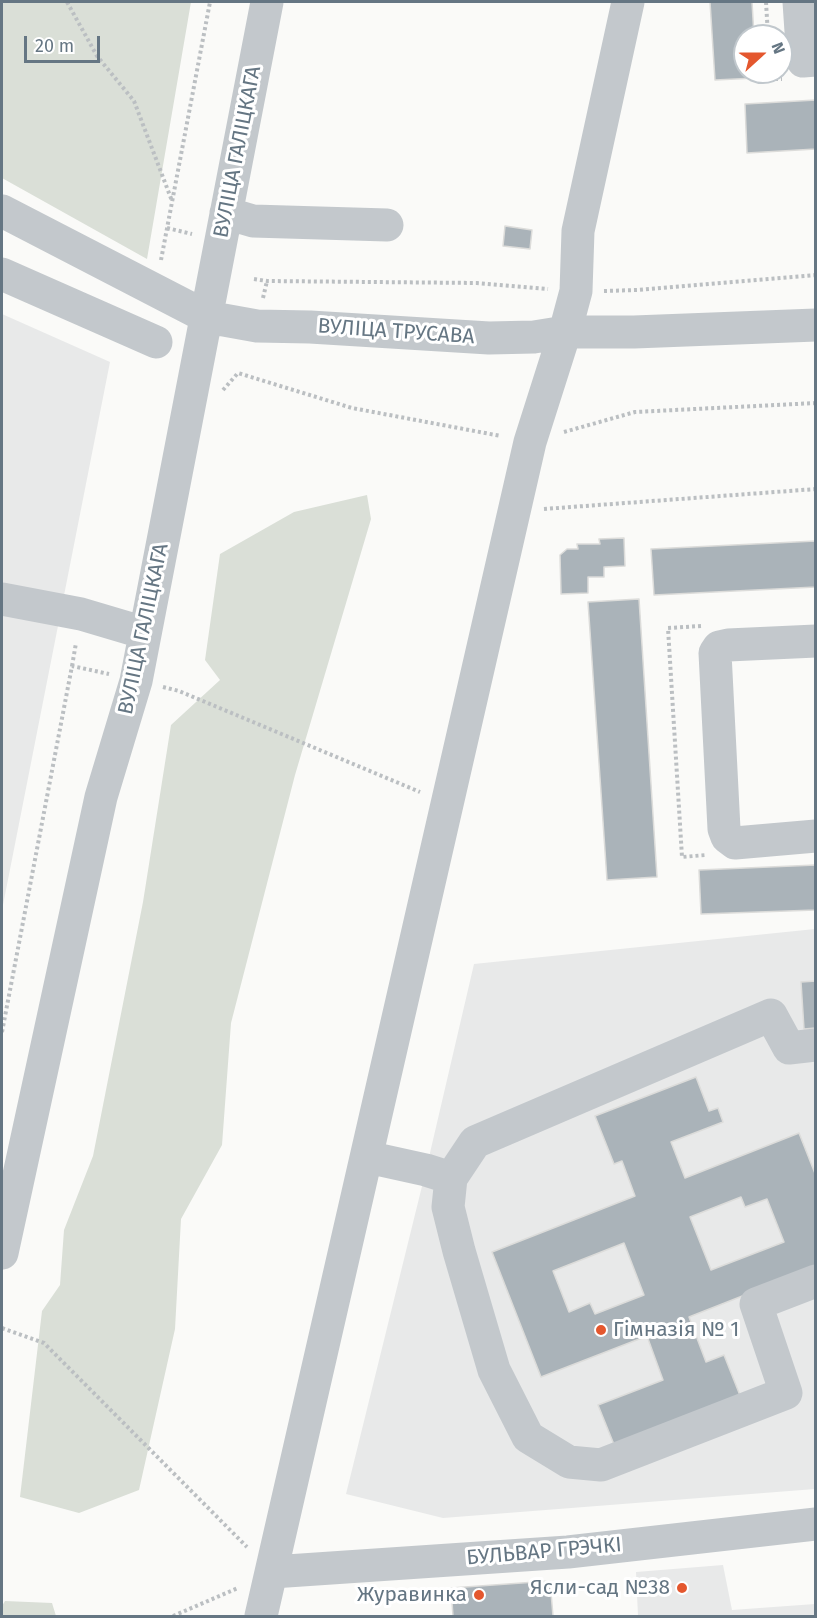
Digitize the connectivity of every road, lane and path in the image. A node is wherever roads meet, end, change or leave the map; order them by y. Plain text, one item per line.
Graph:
1 (67, 2) edge
2 (210, 2) edge
3 (267, 2) edge
4 (628, 2) edge
5 (766, 2) edge
6 (799, 2) edge
7 (767, 24) edge
8 (816, 60) edge
9 (172, 201) junction
10 (2, 211) edge
11 (226, 213) junction
12 (387, 225) dead end
13 (166, 228) junction
14 (195, 234) dead end
15 (2, 274) edge
16 (816, 275) edge
17 (254, 279) dead end
18 (267, 281) junction
19 (155, 290) junction
20 (576, 291) junction
21 (262, 302) dead end
22 (207, 317) junction
23 (816, 325) edge
24 (565, 332) junction
25 (156, 342) dead end
26 (223, 390) dead end
27 (816, 403) edge
28 (530, 442) junction
29 (816, 489) edge
30 (514, 511) junction
31 (2, 599) edge
32 (668, 628) dead end
33 (145, 633) junction
34 (816, 641) edge
35 (136, 681) junction
36 (447, 804) junction
37 (816, 836) edge
38 (682, 856) dead end
39 (2, 1032) edge
40 (816, 1045) edge
41 (366, 1157) junction
42 (451, 1178) junction
43 (4, 1232) edge
44 (816, 1281) edge
45 (2, 1328) edge
46 (816, 1524) edge
47 (272, 1572) junction
48 (173, 1617) edge
49 (261, 1617) edge

1 - 9 path
2 - 9 path
3 - 11 street, ВУЛІЦА ГАЛІЦКАГА
4 - 20 street
5 - 7 path
6 - 8 street
9 - 13 path
10 - 19 street, ВУЛІЦА ТРУСАВА
11 - 12 street
11 - 22 street, ВУЛІЦА ГАЛІЦКАГА
13 - 14 path
13 - 19 path
15 - 25 street
16 - 20 path
17 - 18 path
18 - 20 path
18 - 21 path
19 - 22 street, ВУЛІЦА ТРУСАВА
20 - 24 street
22 - 24 street, ВУЛІЦА ТРУСАВА
22 - 33 street, ВУЛІЦА ГАЛІЦКАГА
23 - 24 street, ВУЛІЦА ТРУСАВА
24 - 28 street
26 - 28 path
27 - 28 path
28 - 30 street
29 - 30 path
30 - 36 street
31 - 33 street
32 - 38 path
33 - 35 street, ВУЛІЦА ГАЛІЦКАГА
34 - 37 street
35 - 36 path
35 - 39 path
35 - 43 street, ВУЛІЦА ГАЛІЦКАГА
36 - 41 street
40 - 42 street
41 - 42 street
41 - 47 street
42 - 44 street
45 - 47 path
46 - 47 street, БУЛЬВАР ГРЭЧКІ
47 - 48 path
47 - 49 street

